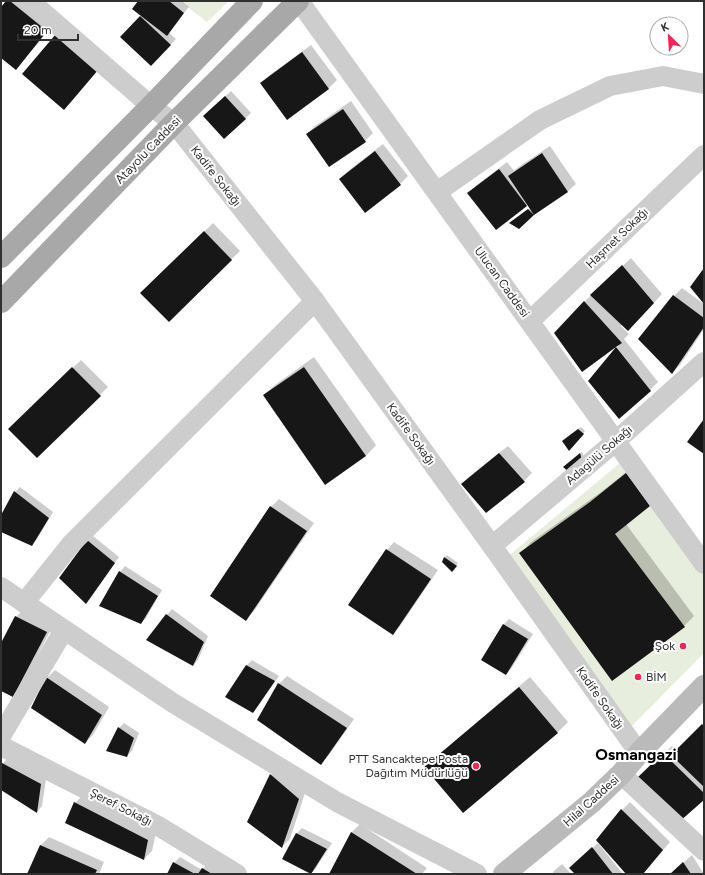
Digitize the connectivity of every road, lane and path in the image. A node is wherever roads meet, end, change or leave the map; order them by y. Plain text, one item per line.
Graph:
1 (30, 1) edge
2 (252, 1) edge
3 (299, 1) edge
4 (704, 84) edge
5 (151, 106) junction
6 (174, 123) junction
7 (704, 155) edge
8 (437, 192) junction
9 (1, 257) edge
10 (315, 301) junction
11 (1, 302) edge
12 (530, 321) junction
13 (704, 362) edge
14 (616, 441) junction
15 (492, 546) junction
16 (704, 564) edge
17 (1, 587) edge
18 (24, 603) junction
19 (64, 630) junction
20 (704, 686) edge
21 (1, 736) edge
22 (1, 746) edge
23 (639, 753) junction
24 (621, 774) junction
25 (704, 851) edge
26 (237, 874) edge
27 (477, 874) edge
28 (504, 874) edge

1 - 5 street, Kadife Sokağı
2 - 5 main road
3 - 6 main road, Atayolu Caddesi
3 - 8 street, Ulucan Caddesi
4 - 8 street
5 - 6 street, Kadife Sokağı
5 - 9 main road
6 - 10 street, Kadife Sokağı
6 - 11 main road, Atayolu Caddesi
7 - 12 street, Haşmet Sokağı
8 - 12 street, Ulucan Caddesi
10 - 15 street, Kadife Sokağı
10 - 18 street
12 - 14 street, Ulucan Caddesi
13 - 14 street, Adagülü Sokağı
14 - 15 street, Adagülü Sokağı
14 - 16 street, Ulucan Caddesi
15 - 23 street, Kadife Sokağı
17 - 18 street
18 - 19 street
19 - 21 street
19 - 27 street
20 - 23 street, Hilal Caddesi
22 - 26 street, Şeref Sokağı
23 - 24 street, Hilal Caddesi
24 - 25 street
24 - 28 street, Hilal Caddesi

